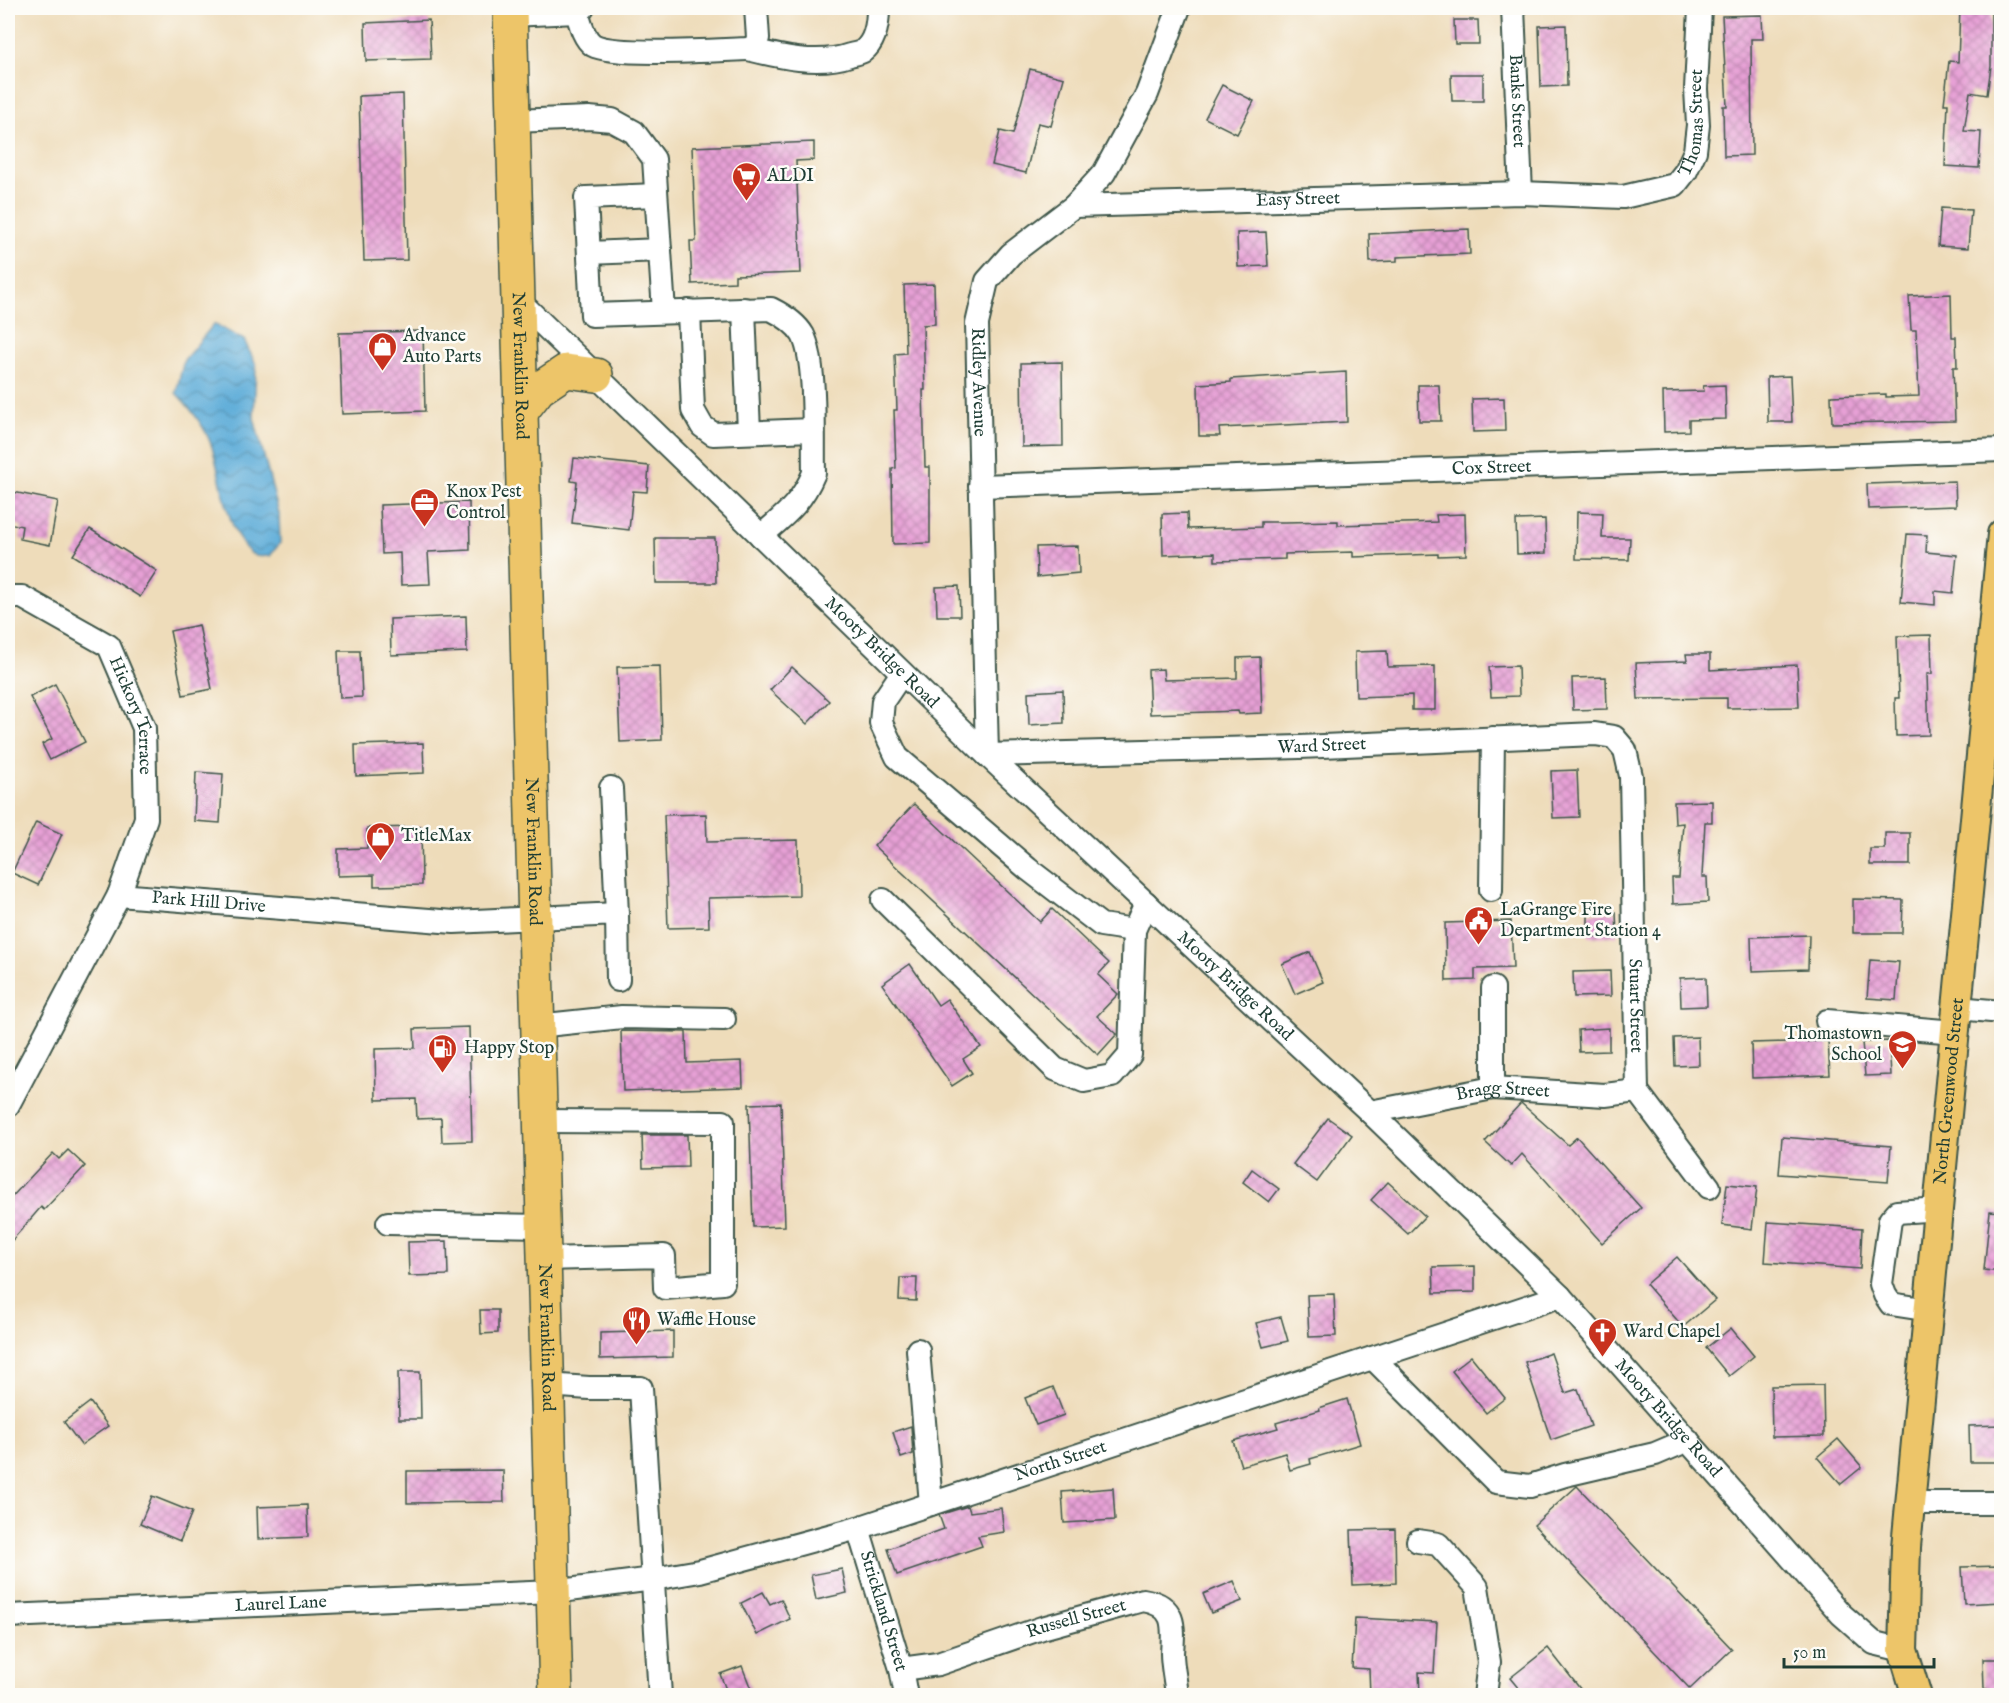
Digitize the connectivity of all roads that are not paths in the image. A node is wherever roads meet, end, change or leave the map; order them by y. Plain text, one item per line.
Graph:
1 (756, 8) edge
2 (878, 8) edge
3 (1179, 8) edge
4 (1513, 8) edge
5 (1700, 8) edge
6 (580, 10) edge
7 (510, 11) edge
8 (748, 49) junction
9 (513, 121) junction
10 (1521, 193) junction
11 (656, 195) junction
12 (1074, 206) junction
13 (660, 250) junction
14 (589, 253) junction
15 (518, 299) junction
16 (744, 309) junction
17 (689, 311) junction
18 (664, 312) junction
19 (596, 375) junction
20 (521, 412) junction
21 (812, 430) junction
22 (749, 432) junction
23 (2001, 450) edge
24 (980, 486) junction
25 (2001, 534) edge
26 (761, 536) junction
27 (8, 597) edge
28 (902, 673) junction
29 (1493, 738) junction
30 (987, 755) junction
31 (1631, 776) joint
32 (611, 788) dead end
33 (1491, 890) dead end
34 (119, 895) junction
35 (883, 900) dead end
36 (1146, 903) junction
37 (617, 914) junction
38 (534, 920) junction
39 (1134, 930) junction
40 (618, 980) dead end
41 (1492, 988) dead end
42 (2001, 1012) edge
43 (724, 1019) dead end
44 (1956, 1020) junction
45 (1827, 1021) dead end
46 (537, 1026) junction
47 (1493, 1088) junction
48 (1637, 1091) junction
49 (8, 1105) edge
50 (1370, 1112) junction
51 (540, 1121) junction
52 (1709, 1187) dead end
53 (1939, 1209) junction
54 (388, 1223) dead end
55 (543, 1226) junction
56 (544, 1259) junction
57 (1560, 1296) junction
58 (1929, 1310) junction
59 (918, 1350) dead end
60 (1373, 1358) junction
61 (547, 1385) junction
62 (1688, 1440) junction
63 (1912, 1503) junction
64 (2001, 1503) edge
65 (931, 1504) junction
66 (858, 1528) junction
67 (1418, 1541) dead end
68 (653, 1579) junction
69 (553, 1592) junction
70 (8, 1616) edge
71 (1903, 1650) junction
72 (901, 1669) junction
73 (556, 1695) edge
74 (660, 1695) edge
75 (906, 1695) edge
76 (1177, 1695) edge
77 (1485, 1695) edge
78 (1917, 1695) edge

1 - 8 street
2 - 8 street
3 - 12 street, Ridley Avenue
4 - 10 street, Banks Street
5 - 10 street, Thomas Street
6 - 7 street
6 - 8 street
7 - 9 highway, New Franklin Road
9 - 11 street
9 - 15 highway, New Franklin Road
10 - 12 street, Easy Street
11 - 13 street
11 - 14 street
12 - 24 street, Ridley Avenue
13 - 14 street
13 - 18 street
14 - 18 street
15 - 19 street, Mooty Bridge Road
15 - 20 highway, New Franklin Road
16 - 17 street
16 - 21 street
16 - 22 street
17 - 18 street
17 - 22 street
19 - 20 highway
19 - 26 street, Mooty Bridge Road
20 - 38 highway, New Franklin Road
21 - 22 street
21 - 26 street
23 - 24 street, Cox Street
24 - 30 street, Ridley Avenue
25 - 44 main road, North Greenwood Street
26 - 28 street, Mooty Bridge Road
27 - 34 street, Hickory Terrace
28 - 30 street, Mooty Bridge Road
28 - 39 street
29 - 30 street, Ward Street
29 - 31 street, Ward Street
29 - 33 street
30 - 36 street, Mooty Bridge Road
31 - 48 street, Stuart Street
32 - 37 street
34 - 38 street, Park Hill Drive
34 - 49 street
35 - 39 street
36 - 39 street
36 - 50 street, Mooty Bridge Road
37 - 38 street, Park Hill Drive
37 - 40 street
38 - 46 highway, New Franklin Road
41 - 47 street
42 - 44 street
43 - 46 street
44 - 45 street
44 - 53 main road, North Greenwood Street
46 - 51 highway, New Franklin Road
47 - 48 street, Bragg Street
47 - 50 street, Bragg Street
48 - 52 street
50 - 57 street, Mooty Bridge Road
51 - 55 highway, New Franklin Road
51 - 56 street
53 - 58 main road, North Greenwood Street
53 - 58 street
54 - 55 street
55 - 56 highway, New Franklin Road
56 - 61 highway, New Franklin Road
57 - 60 street, North Street
57 - 62 street, Mooty Bridge Road
58 - 63 main road, North Greenwood Street
59 - 65 street
60 - 62 street
60 - 65 street, North Street
61 - 68 street
61 - 69 highway, New Franklin Road
62 - 71 street, Mooty Bridge Road
63 - 64 street
63 - 71 main road, North Greenwood Street
65 - 66 street, North Street
66 - 68 street, North Street
66 - 72 street, Strickland Street
67 - 77 street
68 - 69 street, North Street
68 - 74 street
69 - 70 street, Laurel Lane
69 - 73 highway, New Franklin Road
71 - 78 main road
72 - 75 street, Strickland Street
72 - 76 street, Russell Street

